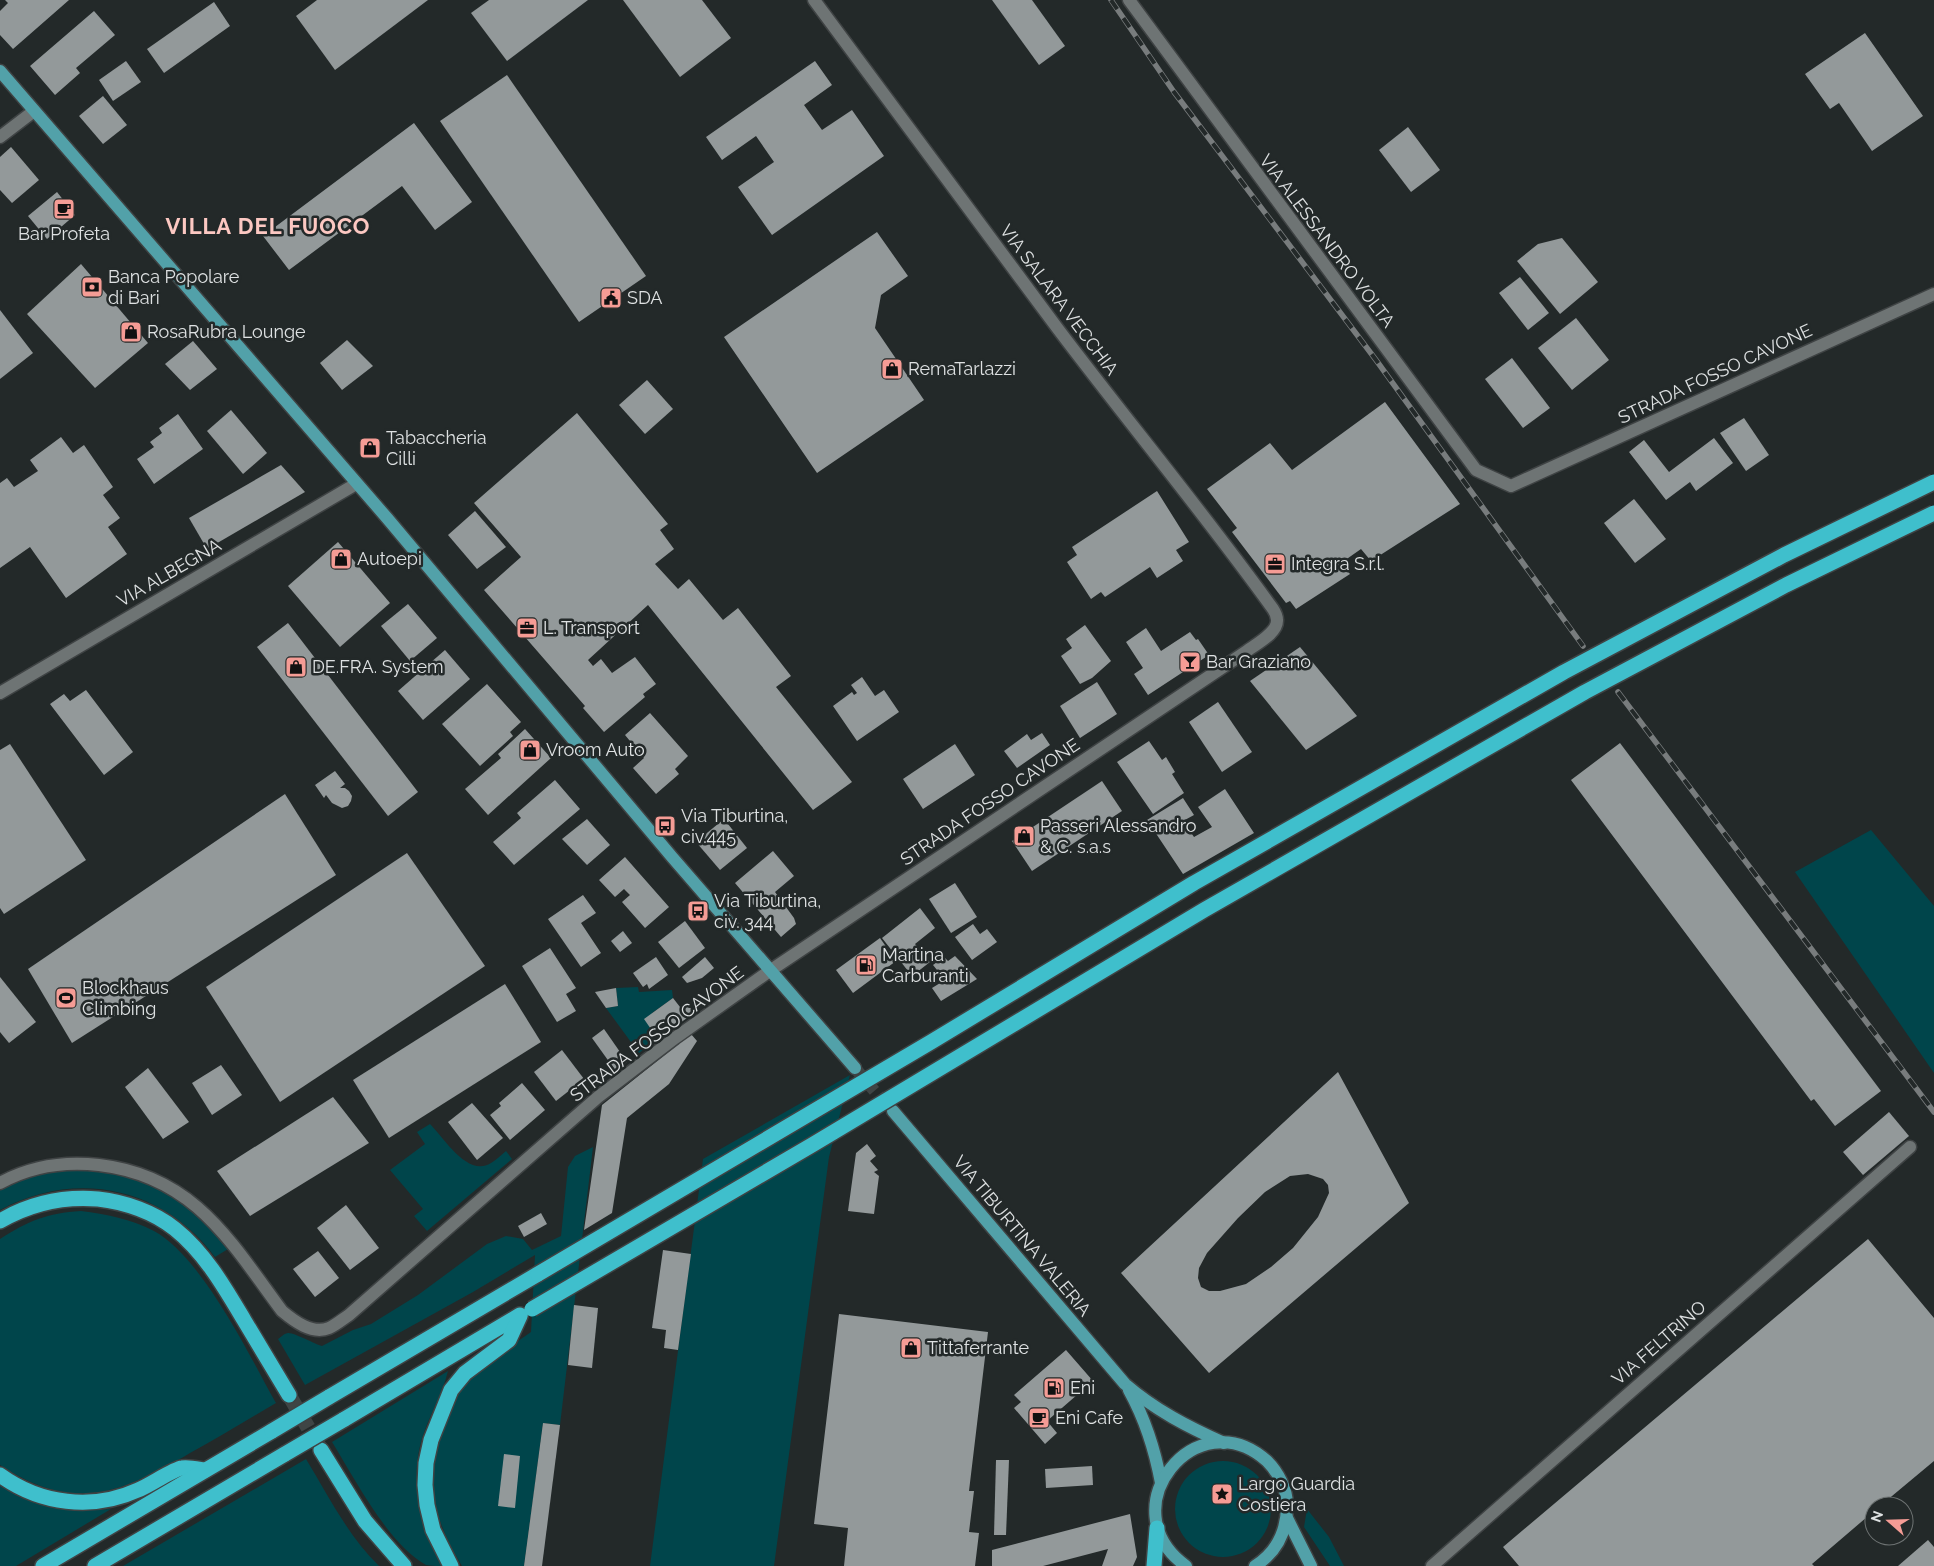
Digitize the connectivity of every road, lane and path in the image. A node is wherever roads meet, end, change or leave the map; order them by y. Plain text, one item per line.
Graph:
1 (814, 0) edge
2 (1129, 0) edge
3 (2, 77) edge
4 (34, 111) junction
5 (0, 137) edge
6 (1934, 294) edge
7 (1934, 482) edge
8 (356, 484) junction
9 (1511, 486) joint
10 (1934, 513) edge
11 (1277, 618) joint
12 (0, 693) edge
13 (771, 970) junction
14 (855, 1068) tunnel mouth
15 (893, 1111) tunnel mouth
16 (1910, 1147) dead end
17 (0, 1183) edge
18 (0, 1221) edge
19 (526, 1312) junction
20 (1125, 1384) junction
21 (289, 1395) tunnel mouth
22 (1224, 1443) junction
23 (320, 1450) tunnel mouth
24 (205, 1470) junction
25 (0, 1475) edge
26 (1161, 1483) junction
27 (1287, 1518) junction
28 (1157, 1528) junction
29 (43, 1566) edge
30 (95, 1566) edge
31 (404, 1566) edge
32 (451, 1566) edge
33 (1154, 1566) edge
34 (1186, 1566) edge
35 (1255, 1566) edge
36 (1310, 1566) edge
37 (1432, 1566) edge

1 - 11 street, VIA SALARA VECCHIA
2 - 9 street, VIA ALESSANDRO VOLTA
3 - 4 main road
4 - 5 street
4 - 8 main road
6 - 9 street, STRADA FOSSO CAVONE
7 - 24 highway, bridge
8 - 12 street, VIA ALBEGNA
8 - 13 main road
10 - 19 highway, bridge
11 - 13 street, STRADA FOSSO CAVONE
13 - 14 main road
13 - 17 street, STRADA FOSSO CAVONE
15 - 20 main road, VIA TIBURTINA VALERIA
16 - 37 street, VIA FELTRINO
18 - 21 highway
19 - 30 highway, bridge
19 - 32 highway
20 - 22 main road, VIA TIBURTINA VALERIA
20 - 26 main road, VIA TIBURTINA VALERIA
22 - 26 main road
22 - 27 main road
23 - 31 highway
24 - 25 highway
24 - 29 highway
26 - 28 main road
27 - 35 main road
27 - 36 main road
28 - 33 highway
28 - 34 main road

